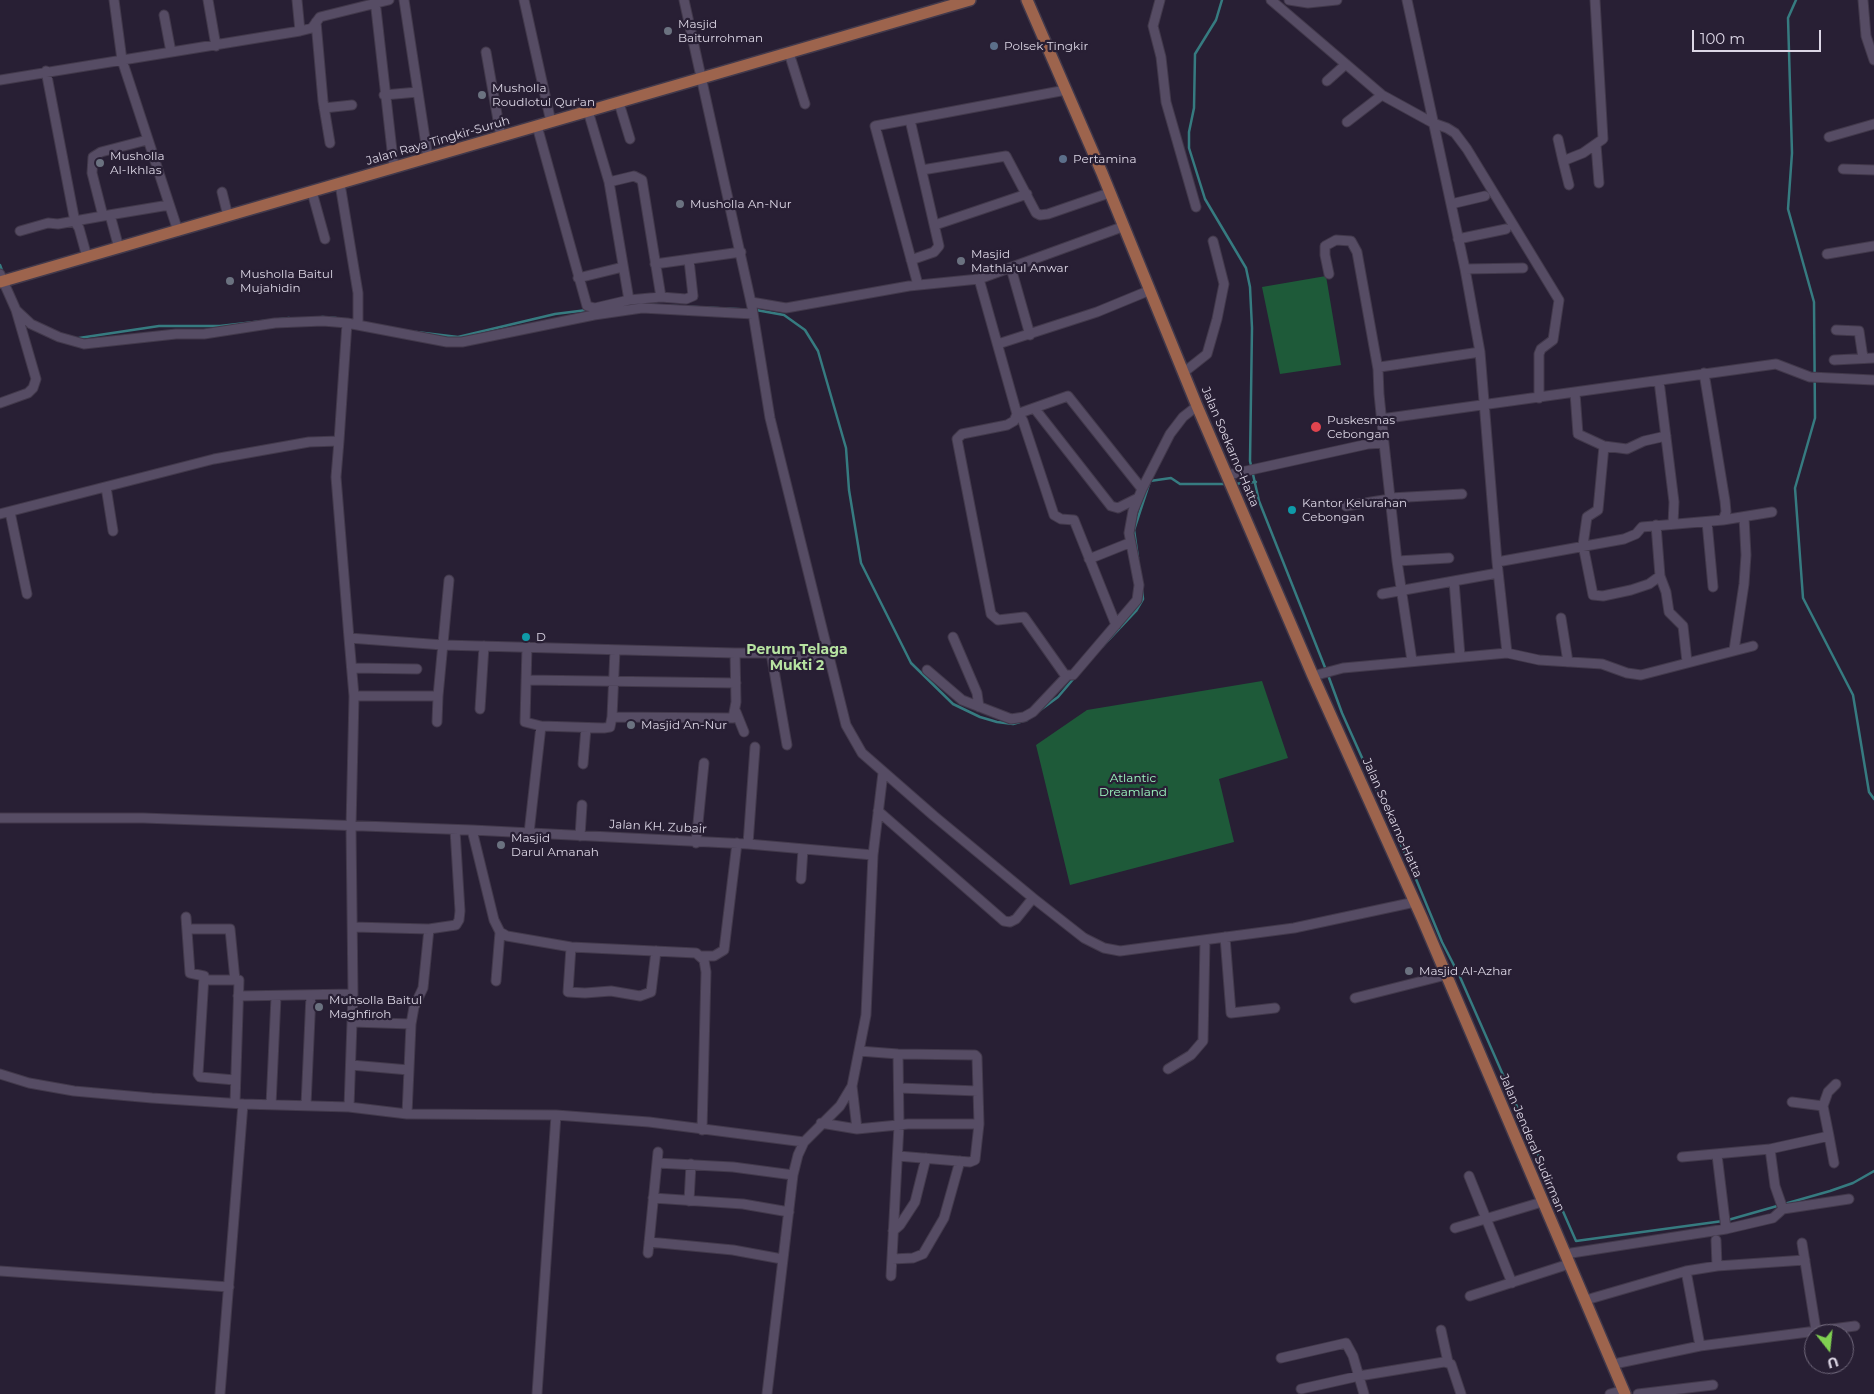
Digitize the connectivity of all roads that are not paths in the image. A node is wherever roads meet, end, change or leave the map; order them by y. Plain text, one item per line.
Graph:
1 (114, 0) edge
2 (208, 0) edge
3 (297, 0) edge
4 (389, 0) edge
5 (404, 0) edge
6 (524, 0) edge
7 (684, 0) edge
8 (970, 0) edge
9 (1027, 0) edge
10 (1160, 0) edge
11 (1271, 0) edge
12 (1289, 0) edge
13 (1337, 0) edge
14 (1407, 0) edge
15 (1595, 0) edge
16 (1863, 0) edge
17 (1322, 1) edge
18 (375, 2) edge
19 (164, 15) dead end
20 (316, 22) junction
21 (300, 30) junction
22 (216, 46) junction
23 (171, 52) junction
24 (486, 52) dead end
25 (789, 53) junction
26 (122, 60) junction
27 (1874, 60) edge
28 (1346, 64) junction
29 (46, 71) junction
30 (702, 78) junction
31 (0, 80) edge
32 (1327, 81) dead end
33 (1066, 90) junction
34 (418, 92) junction
35 (384, 95) junction
36 (1382, 95) junction
37 (619, 102) junction
38 (805, 104) dead end
39 (352, 105) dead end
40 (324, 108) junction
41 (588, 111) junction
42 (910, 120) junction
43 (551, 122) junction
44 (1347, 122) dead end
45 (1433, 123) junction
46 (1874, 124) edge
47 (537, 126) junction
48 (501, 137) junction
49 (1829, 138) dead end
50 (630, 139) dead end
51 (1558, 139) dead end
52 (147, 140) junction
53 (330, 143) dead end
54 (1596, 145) junction
55 (428, 158) junction
56 (1563, 161) junction
57 (394, 168) junction
58 (1843, 169) dead end
59 (922, 170) junction
60 (1874, 170) edge
61 (609, 182) junction
62 (1599, 183) dead end
63 (340, 184) junction
64 (1569, 185) dead end
65 (222, 192) dead end
66 (312, 192) junction
67 (1109, 193) junction
68 (1026, 194) junction
69 (1485, 196) dead end
70 (1451, 204) junction
71 (169, 205) junction
72 (1196, 207) dead end
73 (107, 216) junction
74 (228, 216) junction
75 (74, 222) junction
76 (935, 225) junction
77 (1122, 227) junction
78 (1506, 229) dead end
79 (20, 231) dead end
80 (178, 231) junction
81 (325, 239) dead end
82 (1458, 239) junction
83 (1213, 241) dead end
84 (1874, 246) edge
85 (118, 248) junction
86 (741, 252) junction
87 (1827, 254) dead end
88 (87, 257) junction
89 (689, 260) junction
90 (911, 260) junction
91 (655, 264) junction
92 (623, 267) junction
93 (1011, 268) junction
94 (1465, 268) junction
95 (1523, 268) dead end
96 (1329, 274) dead end
97 (578, 278) junction
98 (3, 279) edge
99 (979, 279) junction
100 (918, 285) junction
101 (1148, 291) junction
102 (661, 296) junction
103 (628, 300) junction
104 (642, 304) junction
105 (752, 308) junction
106 (16, 310) junction
107 (358, 322) junction
108 (346, 323) junction
109 (1836, 330) dead end
110 (1030, 335) junction
111 (998, 344) junction
112 (1480, 352) junction
113 (1863, 358) junction
114 (1874, 358) edge
115 (1834, 360) dead end
116 (1378, 369) junction
117 (1183, 373) junction
118 (1704, 373) junction
119 (1874, 380) edge
120 (1659, 381) junction
121 (1574, 393) junction
122 (1539, 398) junction
123 (0, 404) edge
124 (1483, 404) junction
125 (1197, 406) junction
126 (1035, 409) junction
127 (1018, 414) junction
128 (1381, 419) junction
129 (1666, 436) junction
130 (338, 441) junction
131 (1384, 443) junction
132 (1604, 446) junction
133 (1229, 477) junction
134 (106, 487) junction
135 (1142, 489) junction
136 (1462, 494) dead end
137 (1138, 498) junction
138 (1390, 499) junction
139 (1346, 506) dead end
140 (10, 512) junction
141 (1772, 512) dead end
142 (0, 514) edge
143 (1744, 517) junction
144 (1723, 520) junction
145 (1707, 522) junction
146 (1673, 524) junction
147 (1656, 525) junction
148 (113, 531) dead end
149 (1129, 543) junction
150 (1583, 545) junction
151 (1449, 558) dead end
152 (1089, 559) junction
153 (1397, 561) junction
154 (1497, 562) junction
155 (1498, 574) junction
156 (1660, 576) junction
157 (449, 580) dead end
158 (1454, 581) junction
159 (1713, 587) dead end
160 (1400, 592) junction
161 (27, 594) dead end
162 (1382, 594) dead end
163 (1561, 618) dead end
164 (1116, 625) junction
165 (954, 637) dead end
166 (349, 638) junction
167 (442, 645) junction
168 (484, 646) junction
169 (527, 646) junction
170 (1753, 646) dead end
171 (615, 650) junction
172 (1734, 650) junction
173 (734, 653) junction
174 (1507, 653) junction
175 (771, 654) junction
176 (1460, 656) junction
177 (830, 660) junction
178 (1412, 661) junction
179 (1568, 662) junction
180 (1687, 662) junction
181 (352, 668) junction
182 (417, 669) dead end
183 (927, 670) dead end
184 (1316, 675) junction
185 (1067, 676) junction
186 (526, 680) junction
187 (614, 682) junction
188 (736, 683) junction
189 (354, 696) junction
190 (438, 696) junction
191 (979, 707) junction
192 (480, 709) dead end
193 (736, 712) junction
194 (612, 717) junction
195 (437, 722) dead end
196 (541, 726) junction
197 (586, 728) junction
198 (744, 732) dead end
199 (787, 745) dead end
200 (755, 747) dead end
201 (704, 763) dead end
202 (583, 764) dead end
203 (883, 773) junction
204 (582, 805) dead end
205 (878, 811) junction
206 (0, 818) edge
207 (351, 827) junction
208 (455, 830) junction
209 (472, 830) junction
210 (529, 833) junction
211 (580, 836) junction
212 (696, 843) junction
213 (737, 843) junction
214 (748, 844) junction
215 (803, 849) junction
216 (874, 855) junction
217 (802, 879) dead end
218 (1033, 898) junction
219 (1414, 902) junction
220 (186, 916) dead end
221 (353, 927) junction
222 (429, 928) junction
223 (188, 930) junction
224 (500, 932) junction
225 (1225, 937) junction
226 (1205, 940) junction
227 (571, 947) junction
228 (656, 951) junction
229 (701, 956) junction
230 (1446, 975) junction
231 (204, 980) junction
232 (235, 980) junction
233 (496, 981) dead end
234 (353, 994) junction
235 (311, 995) junction
236 (238, 996) junction
237 (276, 997) junction
238 (1355, 998) dead end
239 (1275, 1008) dead end
240 (352, 1022) junction
241 (411, 1024) junction
242 (859, 1051) junction
243 (898, 1054) junction
244 (351, 1065) junction
245 (1168, 1068) dead end
246 (409, 1070) junction
247 (0, 1074) edge
248 (235, 1080) junction
249 (1836, 1084) dead end
250 (852, 1086) junction
251 (899, 1088) junction
252 (978, 1091) junction
253 (1792, 1102) dead end
254 (238, 1104) junction
255 (306, 1105) junction
256 (271, 1106) junction
257 (1823, 1106) junction
258 (349, 1107) junction
259 (408, 1114) junction
260 (556, 1115) junction
261 (821, 1123) junction
262 (979, 1124) junction
263 (899, 1125) junction
264 (857, 1128) junction
265 (702, 1130) junction
266 (1829, 1136) junction
267 (804, 1142) junction
268 (1770, 1149) junction
269 (658, 1152) dead end
270 (1716, 1155) junction
271 (898, 1156) junction
272 (1682, 1157) dead end
273 (926, 1158) junction
274 (960, 1161) junction
275 (657, 1163) junction
276 (1834, 1163) dead end
277 (691, 1164) junction
278 (793, 1175) junction
279 (1470, 1176) dead end
280 (652, 1198) junction
281 (1849, 1199) dead end
282 (689, 1201) junction
283 (1542, 1202) junction
284 (1781, 1203) junction
285 (789, 1212) junction
286 (1487, 1218) junction
287 (1725, 1222) junction
288 (1455, 1228) dead end
289 (893, 1231) junction
290 (1716, 1240) dead end
291 (649, 1242) junction
292 (1802, 1243) dead end
293 (648, 1253) dead end
294 (782, 1259) junction
295 (892, 1259) junction
296 (1567, 1259) junction
297 (1805, 1260) junction
298 (1717, 1266) junction
299 (0, 1271) edge
300 (1686, 1271) junction
301 (890, 1276) dead end
302 (1512, 1283) junction
303 (228, 1287) junction
304 (1470, 1296) dead end
305 (1586, 1300) junction
306 (1815, 1324) edge
307 (1441, 1330) dead end
308 (1804, 1332) edge
309 (1700, 1346) junction
310 (1280, 1358) dead end
311 (1448, 1362) junction
312 (1614, 1364) junction
313 (1359, 1376) junction
314 (1713, 1385) dead end
315 (1300, 1389) dead end
316 (1624, 1392) edge
317 (220, 1394) edge
318 (537, 1394) edge
319 (767, 1394) edge
320 (1364, 1394) edge
321 (1461, 1394) edge
322 (1610, 1394) edge
323 (1638, 1394) edge

1 - 26 street
2 - 22 street
3 - 21 street
4 - 18 street
5 - 34 street
6 - 43 street
7 - 30 street
8 - 25 main road, Jalan Raya Tingkir-Suruh
9 - 33 main road, Jalan Soekarno-Hatta
10 - 72 street
11 - 28 street
12 - 17 street
13 - 17 street
14 - 45 street
15 - 54 street
16 - 27 street
18 - 20 street
18 - 35 street
19 - 23 street
20 - 21 street
20 - 40 street
21 - 22 street
22 - 23 street
23 - 26 street
24 - 48 street
25 - 30 main road, Jalan Raya Tingkir-Suruh
25 - 38 street
26 - 29 street
26 - 52 street
28 - 32 street
28 - 36 street
29 - 31 street
29 - 75 street
30 - 37 main road, Jalan Raya Tingkir-Suruh
30 - 86 street
33 - 42 street
33 - 67 main road, Jalan Soekarno-Hatta
34 - 35 street
34 - 55 street
35 - 57 street
36 - 44 street
36 - 45 street
37 - 41 main road, Jalan Raya Tingkir-Suruh
37 - 50 street
39 - 40 street
40 - 53 street
41 - 43 main road, Jalan Raya Tingkir-Suruh
41 - 61 street
42 - 59 street
42 - 90 street
43 - 47 main road, Jalan Raya Tingkir-Suruh
45 - 70 street
45 - 122 street
46 - 49 street
47 - 48 main road, Jalan Raya Tingkir-Suruh
47 - 97 street
48 - 55 main road, Jalan Raya Tingkir-Suruh
51 - 56 street
52 - 71 street
52 - 73 street
54 - 56 street
54 - 62 street
55 - 57 main road, Jalan Raya Tingkir-Suruh
56 - 64 street
57 - 63 main road, Jalan Raya Tingkir-Suruh
58 - 60 street
59 - 68 street
59 - 76 street
61 - 91 street
61 - 92 street
63 - 66 main road, Jalan Raya Tingkir-Suruh
63 - 107 street
65 - 74 street
66 - 74 main road, Jalan Raya Tingkir-Suruh
66 - 81 street
67 - 68 street
67 - 77 main road, Jalan Soekarno-Hatta
68 - 76 street
69 - 70 street
70 - 82 street
71 - 73 street
71 - 80 street
73 - 75 street
73 - 85 street
74 - 80 main road, Jalan Raya Tingkir-Suruh
75 - 79 street
75 - 88 street
76 - 90 street
77 - 93 street
77 - 101 main road, Jalan Soekarno-Hatta
78 - 82 street
80 - 85 main road, Jalan Raya Tingkir-Suruh
82 - 94 street
83 - 117 street
84 - 87 street
85 - 88 main road, Jalan Raya Tingkir-Suruh
86 - 89 street
86 - 105 street
88 - 98 main road, Jalan Raya Tingkir-Suruh
89 - 91 street
89 - 102 street
90 - 100 street
91 - 102 street
92 - 97 street
92 - 103 street
93 - 99 street
93 - 110 street
94 - 95 street
94 - 112 street
96 - 116 street
97 - 103 street
98 - 106 street
99 - 100 street
99 - 111 street
100 - 105 street
101 - 110 street
101 - 117 main road, Jalan Soekarno-Hatta
102 - 104 street
103 - 104 street
104 - 105 street
104 - 107 street
105 - 177 street
106 - 108 street
106 - 123 street
107 - 108 street
108 - 130 street
109 - 113 street
110 - 111 street
111 - 127 street
112 - 116 street
112 - 124 street
113 - 114 street
113 - 115 street
116 - 128 street
117 - 125 main road, Jalan Soekarno-Hatta
118 - 119 street
118 - 120 street
118 - 144 street
120 - 121 street
120 - 129 street
121 - 122 street
121 - 132 street
122 - 124 street
124 - 128 street
124 - 154 street
125 - 133 main road, Jalan Soekarno-Hatta
125 - 135 street
126 - 127 street
126 - 135 street
126 - 137 street
127 - 152 street
127 - 185 street
128 - 131 street
129 - 132 street
129 - 146 street
130 - 134 street
130 - 166 street
131 - 133 street
131 - 138 street
132 - 150 street
133 - 184 main road, Jalan Soekarno-Hatta
134 - 140 street
134 - 148 street
135 - 137 street
136 - 138 street
137 - 149 street
138 - 139 street
138 - 153 street
140 - 142 street
140 - 161 street
141 - 143 street
143 - 144 street
143 - 172 street
144 - 145 street
145 - 146 street
145 - 159 street
146 - 147 street
147 - 150 street
147 - 156 street
149 - 152 street
149 - 164 street
150 - 154 street
150 - 156 street
151 - 153 street
152 - 164 street
153 - 160 street
154 - 155 street
155 - 158 street
155 - 174 street
156 - 180 street
157 - 167 street
158 - 160 street
158 - 176 street
160 - 162 street
160 - 178 street
163 - 179 street
164 - 185 street
165 - 191 street
166 - 167 street
166 - 181 street
167 - 168 street
167 - 190 street
168 - 169 street
168 - 192 street
169 - 171 street
169 - 186 street
170 - 172 street
171 - 173 street
171 - 187 street
172 - 180 street
173 - 175 street
173 - 188 street
174 - 176 street
174 - 179 street
175 - 177 street
175 - 199 street
176 - 178 street
177 - 203 street
178 - 184 street
179 - 180 street
181 - 182 street
181 - 189 street
183 - 191 street
184 - 219 main road, Jalan Soekarno-Hatta
185 - 191 street
186 - 187 street
186 - 196 street
187 - 188 street
187 - 194 street
188 - 193 street
189 - 190 street
189 - 207 street
190 - 195 street
193 - 194 street
193 - 198 street
194 - 197 street
196 - 197 street
196 - 210 street
197 - 202 street
200 - 214 street
201 - 212 street
203 - 205 street
203 - 218 street
204 - 211 street
205 - 216 street
205 - 218 street
206 - 207 street, Jalan KH. Zubair
207 - 208 street, Jalan KH. Zubair
207 - 221 street
208 - 209 street, Jalan KH. Zubair
208 - 222 street
209 - 210 street, Jalan KH. Zubair
209 - 224 street
210 - 211 street, Jalan KH. Zubair
211 - 212 street, Jalan KH. Zubair
212 - 213 street, Jalan KH. Zubair
213 - 214 street, Jalan KH. Zubair
213 - 229 street
214 - 215 street, Jalan KH. Zubair
215 - 216 street, Jalan KH. Zubair
215 - 217 street
216 - 242 street
218 - 226 street
219 - 225 street
219 - 230 main road, Jalan Jenderal Sudirman
220 - 223 street
221 - 222 street
221 - 234 street
222 - 241 street
223 - 231 street
223 - 232 street
224 - 227 street
224 - 233 street
225 - 226 street
225 - 239 street
226 - 245 street
227 - 228 street
227 - 228 street
228 - 229 street
229 - 265 street
230 - 238 street
230 - 283 main road, Jalan Jenderal Sudirman
231 - 232 street
231 - 248 street
232 - 236 street
234 - 235 street
234 - 240 street
235 - 237 street
235 - 255 street
236 - 237 street
236 - 248 street
237 - 256 street
240 - 241 street
240 - 244 street
241 - 246 street
242 - 243 street
242 - 250 street
243 - 251 street
243 - 252 street
244 - 246 street
244 - 258 street
246 - 259 street
247 - 254 street
248 - 254 street
249 - 257 street
250 - 261 street
250 - 264 street
251 - 252 street
251 - 263 street
252 - 262 street
253 - 257 street
254 - 256 street
254 - 303 street
255 - 256 street
255 - 258 street
257 - 266 street
258 - 259 street
259 - 260 street
260 - 265 street
260 - 318 street
261 - 264 street
261 - 267 street
262 - 263 street
262 - 274 street
263 - 264 street
263 - 271 street
265 - 267 street
266 - 268 street
266 - 276 street
267 - 278 street
268 - 270 street
268 - 284 street
269 - 275 street
270 - 272 street
270 - 287 street
271 - 273 street
271 - 289 street
273 - 274 street
273 - 289 street
274 - 295 street
275 - 277 street
275 - 280 street
277 - 278 street
277 - 282 street
278 - 285 street
279 - 286 street
280 - 282 street
280 - 291 street
281 - 284 street
282 - 285 street
283 - 286 street
283 - 296 main road, Jalan Jenderal Sudirman
284 - 287 street
285 - 294 street
286 - 288 street
286 - 302 street
287 - 296 street
289 - 295 street
290 - 298 street
291 - 293 street
291 - 294 street
292 - 297 street
294 - 319 street
295 - 301 street
296 - 302 street
296 - 305 main road, Jalan Jenderal Sudirman
297 - 298 street
297 - 306 street
298 - 300 street
299 - 303 street
300 - 305 street
300 - 309 street
302 - 304 street
303 - 317 street
305 - 312 main road, Jalan Jenderal Sudirman
307 - 311 street
308 - 309 street
309 - 312 street
310 - 313 street
311 - 313 street
311 - 321 street
312 - 316 main road, Jalan Jenderal Sudirman
313 - 315 street
313 - 320 street
314 - 323 street
316 - 322 street

